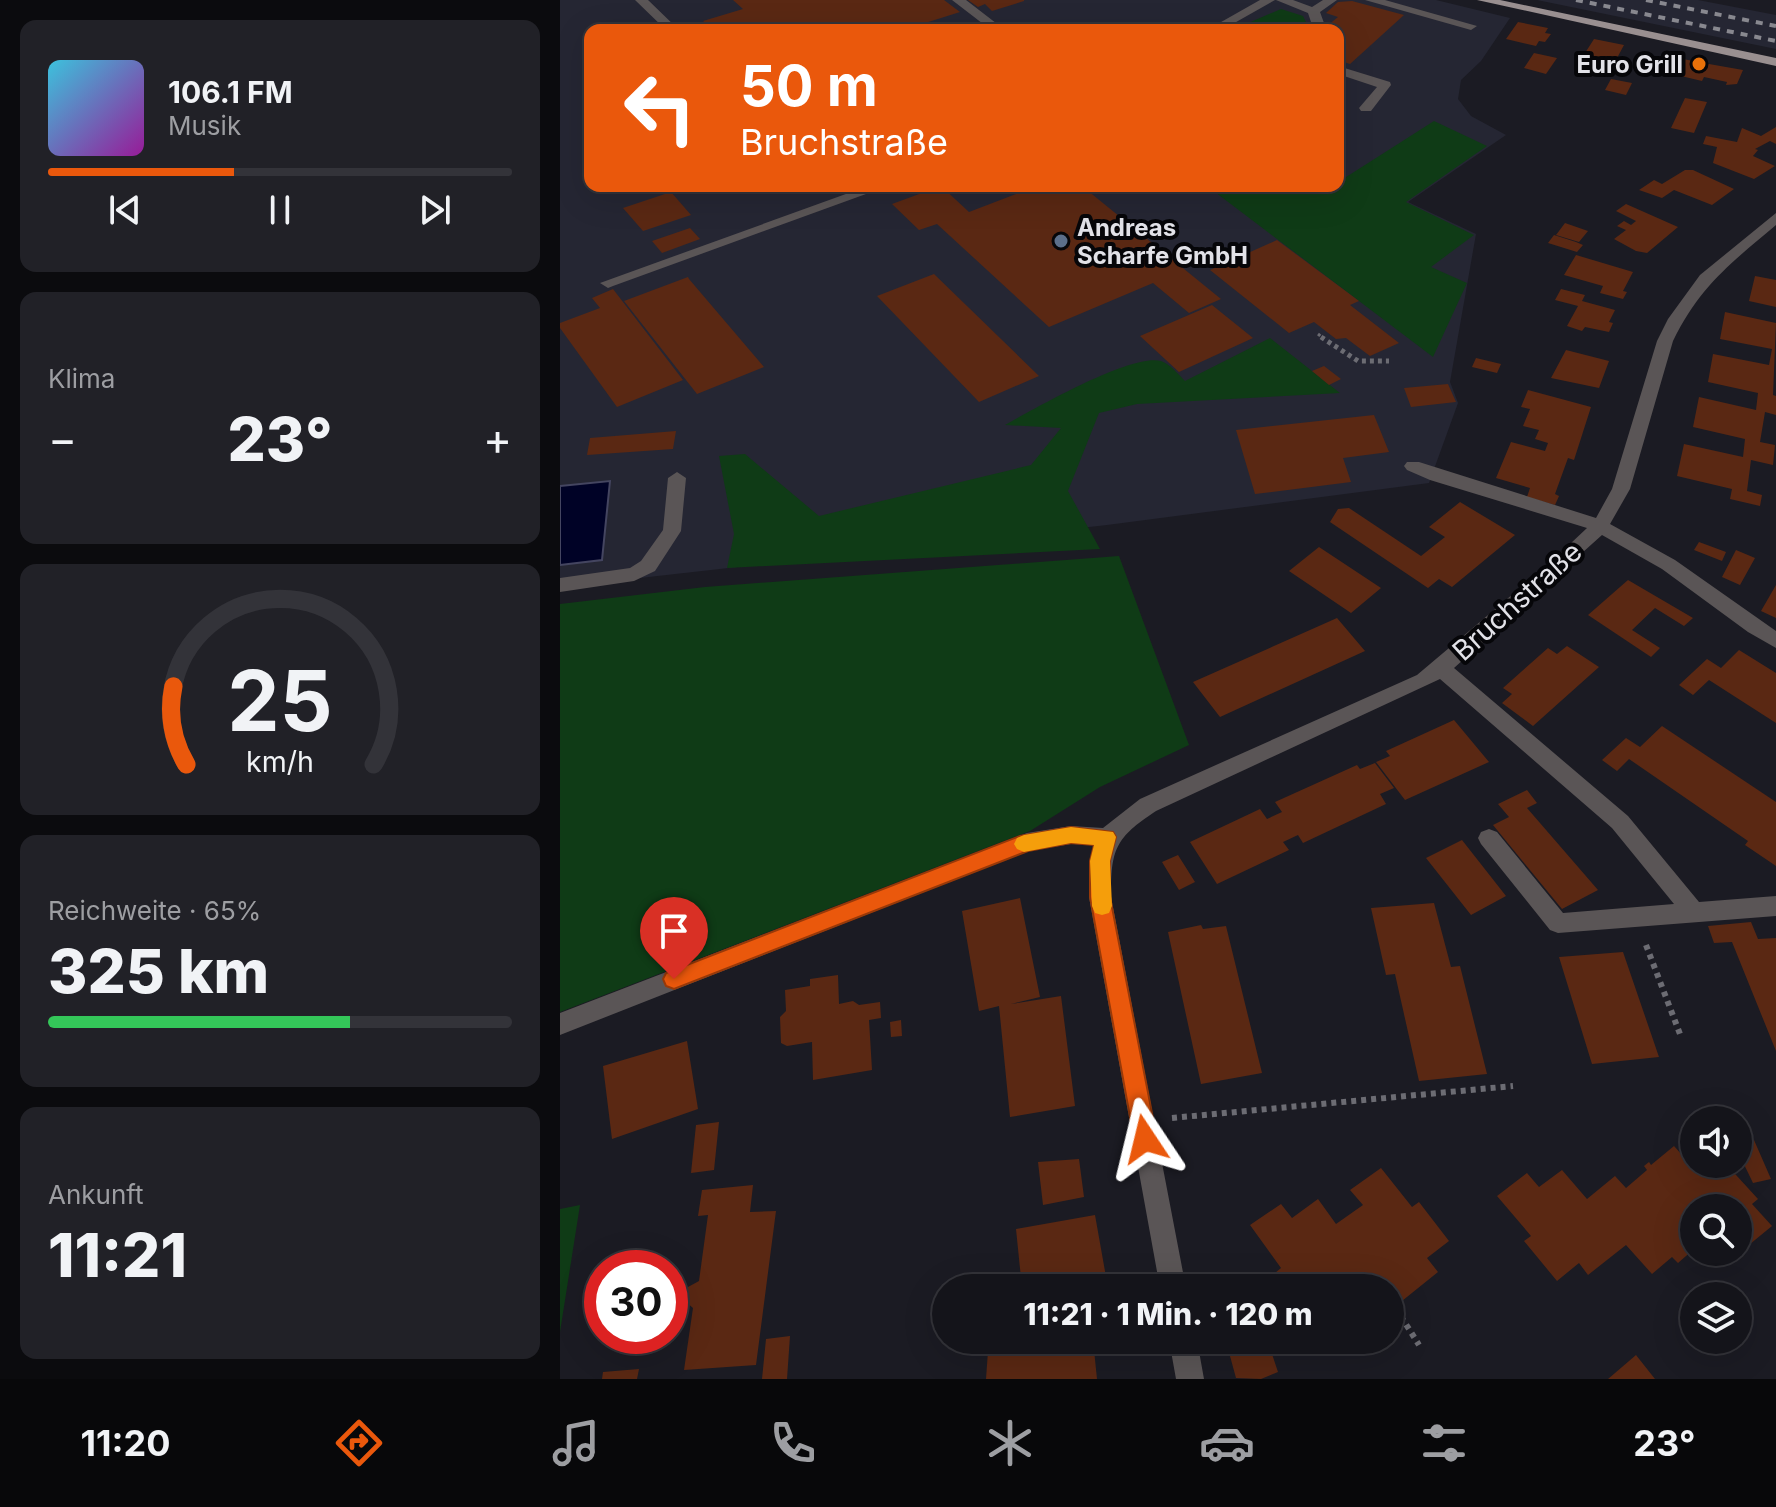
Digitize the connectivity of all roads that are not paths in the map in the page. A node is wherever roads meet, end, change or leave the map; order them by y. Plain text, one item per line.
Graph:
1 (641, 0) edge
2 (958, 0) edge
3 (1269, 0) edge
4 (1282, 0) edge
5 (1331, 0) edge
6 (1371, 0) edge
7 (1483, 0) edge
8 (1313, 11) junction
9 (667, 24) edge
10 (991, 24) edge
11 (1224, 24) edge
12 (1317, 24) edge
13 (1471, 26) dead end
14 (1776, 62) edge
15 (1344, 72) edge
16 (1366, 108) dead end
17 (846, 192) edge
18 (1776, 217) edge
19 (608, 283) dead end
20 (1413, 466) dead end
21 (677, 478) dead end
22 (1600, 526) junction
23 (560, 585) edge
24 (1776, 641) edge
25 (1441, 668) junction
26 (1106, 837) junction
27 (1489, 838) dead end
28 (1776, 906) edge
29 (1694, 912) junction
30 (560, 1024) edge
31 (1170, 1274) edge
32 (1186, 1354) edge
33 (1190, 1379) edge

1 - 9 street
2 - 10 street
3 - 11 street
4 - 8 street
5 - 8 street
6 - 13 street
7 - 14 main road
8 - 12 street
15 - 16 street
17 - 19 street
18 - 22 street, Bruchstraße
20 - 22 street
21 - 23 street
22 - 24 street
22 - 25 street, Bruchstraße
25 - 26 street, Bruchstraße
25 - 29 street
26 - 30 street
26 - 31 street
27 - 29 street
28 - 29 street
32 - 33 street

